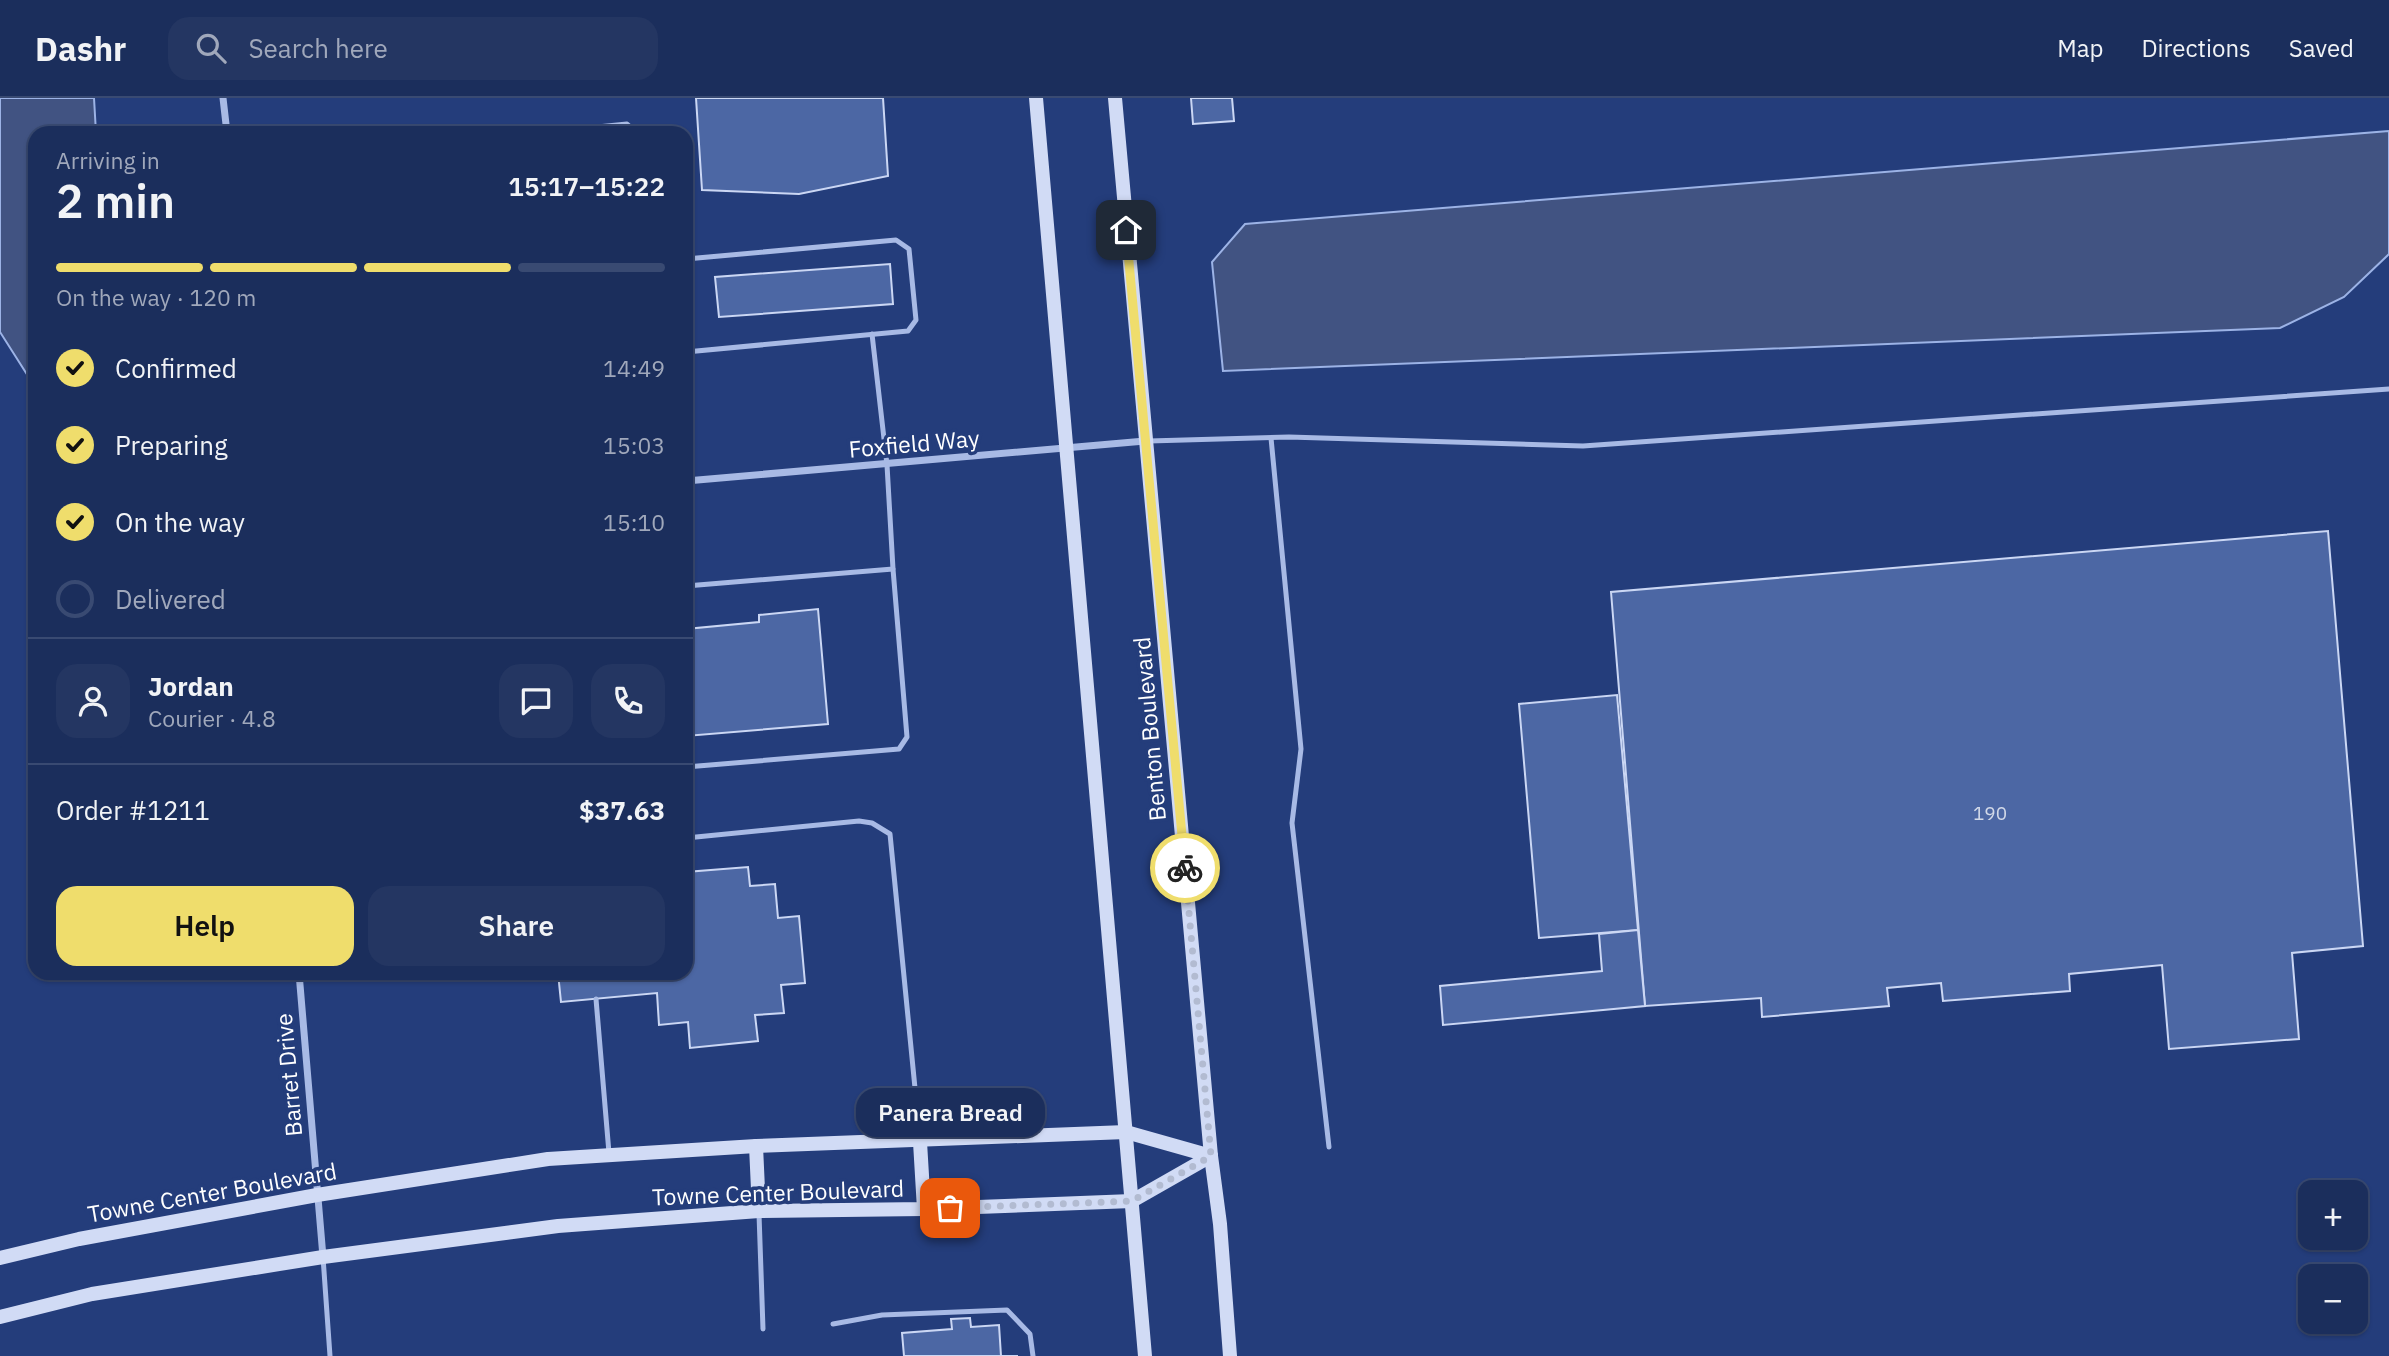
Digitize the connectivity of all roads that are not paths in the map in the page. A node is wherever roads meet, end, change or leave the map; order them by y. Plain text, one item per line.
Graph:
1 (223, 98) edge
2 (1036, 98) edge
3 (1115, 98) edge
4 (226, 126) edge
5 (606, 126) edge
6 (628, 126) edge
7 (693, 258) edge
8 (872, 334) junction
9 (693, 351) edge
10 (2389, 389) edge
11 (1271, 438) junction
12 (1145, 441) junction
13 (1066, 449) junction
14 (887, 465) junction
15 (693, 480) edge
16 (893, 569) junction
17 (693, 585) edge
18 (693, 766) edge
19 (693, 837) edge
20 (300, 980) edge
21 (596, 999) dead end
22 (1126, 1132) junction
23 (920, 1142) junction
24 (756, 1146) junction
25 (1329, 1147) dead end
26 (609, 1155) junction
27 (1211, 1156) junction
28 (317, 1195) junction
29 (1132, 1201) junction
30 (924, 1209) junction
31 (759, 1211) junction
32 (323, 1257) junction
33 (0, 1258) edge
34 (0, 1317) edge
35 (834, 1324) dead end
36 (763, 1329) dead end
37 (330, 1356) edge
38 (1033, 1356) edge
39 (1145, 1356) edge
40 (1230, 1356) edge

1 - 4 street
2 - 13 street
3 - 12 street, Benton Boulevard
5 - 6 lane
7 - 8 lane
8 - 9 lane
8 - 14 lane
10 - 11 lane
11 - 12 lane
11 - 25 lane
12 - 13 street, Foxfield Way
12 - 27 street, Benton Boulevard
13 - 14 street, Foxfield Way
13 - 22 street
14 - 15 street, Foxfield Way
14 - 16 lane
16 - 17 lane
16 - 18 lane
19 - 23 lane
20 - 28 street, Barret Drive
21 - 26 lane
22 - 23 street, Towne Center Boulevard
22 - 27 street, Towne Center Boulevard
22 - 29 street
23 - 24 street, Towne Center Boulevard
23 - 30 street
24 - 26 street, Towne Center Boulevard
24 - 31 street
26 - 28 street, Towne Center Boulevard
27 - 29 street, Towne Center Boulevard
27 - 40 street, Benton Boulevard
28 - 32 street, Barret Drive
28 - 33 street, Towne Center Boulevard
29 - 30 street, Towne Center Boulevard
29 - 39 street
30 - 31 street, Towne Center Boulevard
31 - 32 street, Towne Center Boulevard
31 - 36 lane
32 - 34 street, Towne Center Boulevard
32 - 37 lane
35 - 38 lane

